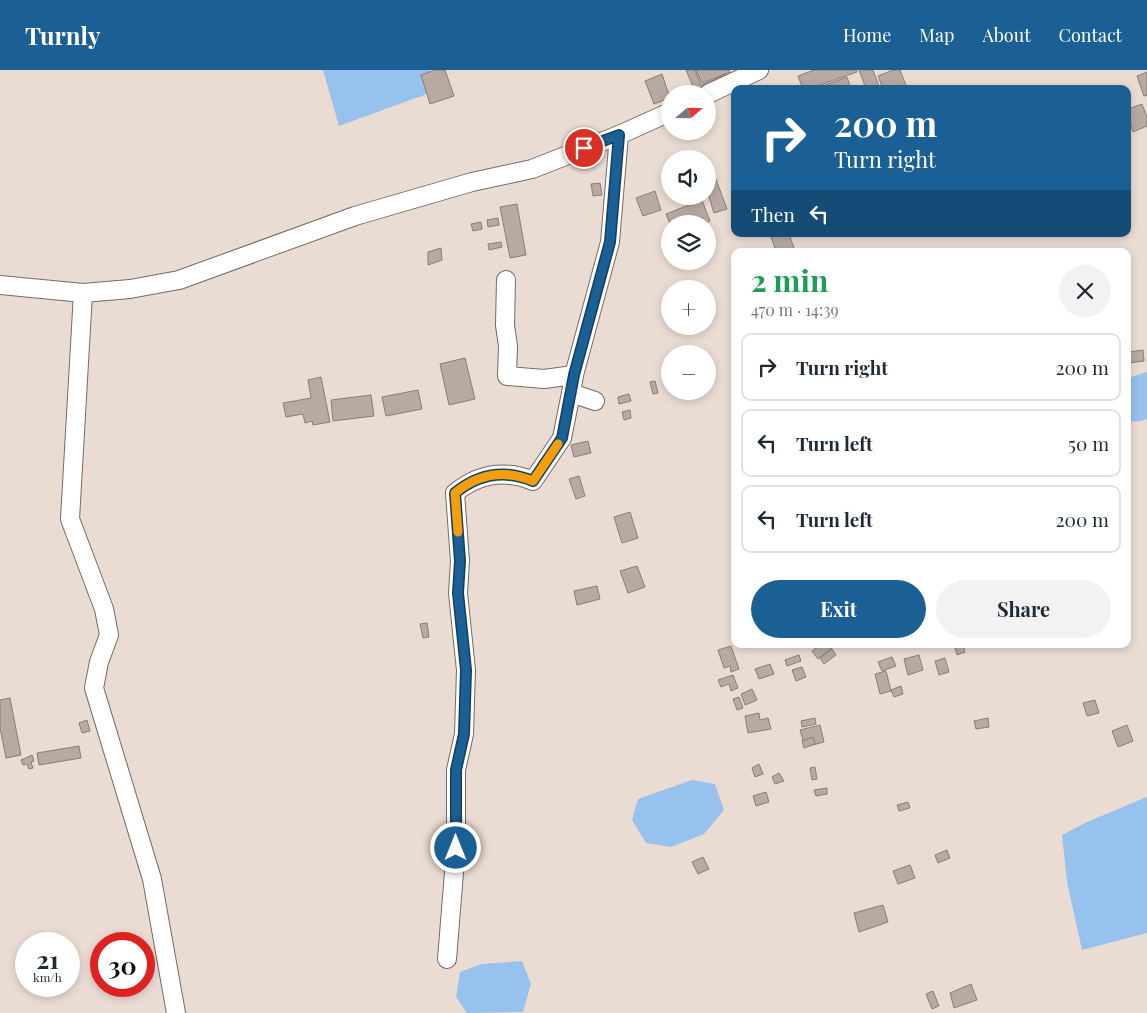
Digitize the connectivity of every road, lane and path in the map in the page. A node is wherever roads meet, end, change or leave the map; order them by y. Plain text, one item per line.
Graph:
1 (759, 70) edge
2 (716, 90) edge
3 (661, 116) edge
4 (619, 135) junction
5 (506, 280) dead end
6 (0, 285) edge
7 (83, 293) junction
8 (574, 375) junction
9 (571, 393) junction
10 (594, 401) dead end
11 (447, 959) dead end
12 (176, 1013) edge

1 - 2 street
3 - 4 street
4 - 7 street
4 - 8 street
5 - 8 street
6 - 7 street
7 - 12 street
8 - 9 street
9 - 10 street
9 - 11 street

